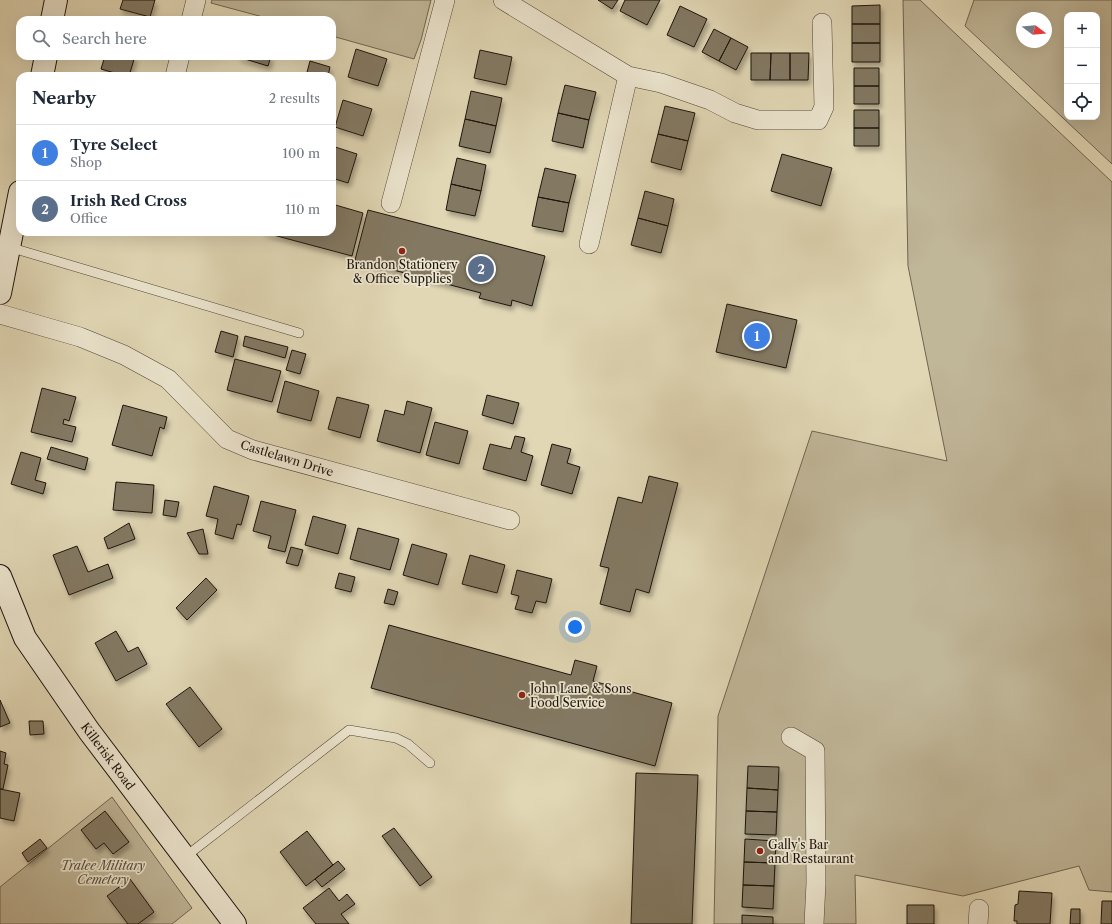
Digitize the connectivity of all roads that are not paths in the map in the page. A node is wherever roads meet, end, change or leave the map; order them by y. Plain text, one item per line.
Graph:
1 (56, 0) edge
2 (196, 0) edge
3 (445, 0) edge
4 (503, 0) edge
5 (53, 16) edge
6 (192, 16) edge
7 (822, 22) dead end
8 (45, 60) edge
9 (179, 60) edge
10 (43, 72) edge
11 (176, 72) edge
12 (628, 76) junction
13 (391, 203) dead end
14 (16, 210) edge
15 (589, 244) dead end
16 (8, 247) junction
17 (0, 293) edge
18 (0, 314) edge
19 (299, 333) dead end
20 (510, 520) dead end
21 (0, 576) edge
22 (791, 737) dead end
23 (430, 763) dead end
24 (185, 857) junction
25 (235, 924) edge
26 (814, 924) edge

1 - 5 main road
2 - 6 street
3 - 13 street
4 - 12 street
7 - 12 street
8 - 10 main road
9 - 11 street
12 - 15 street
14 - 16 main road
16 - 17 main road
16 - 19 lane
18 - 20 street, Castlelawn Drive
21 - 24 main road, Killerisk Road
22 - 26 street
23 - 24 lane
24 - 25 main road, Killerisk Road

